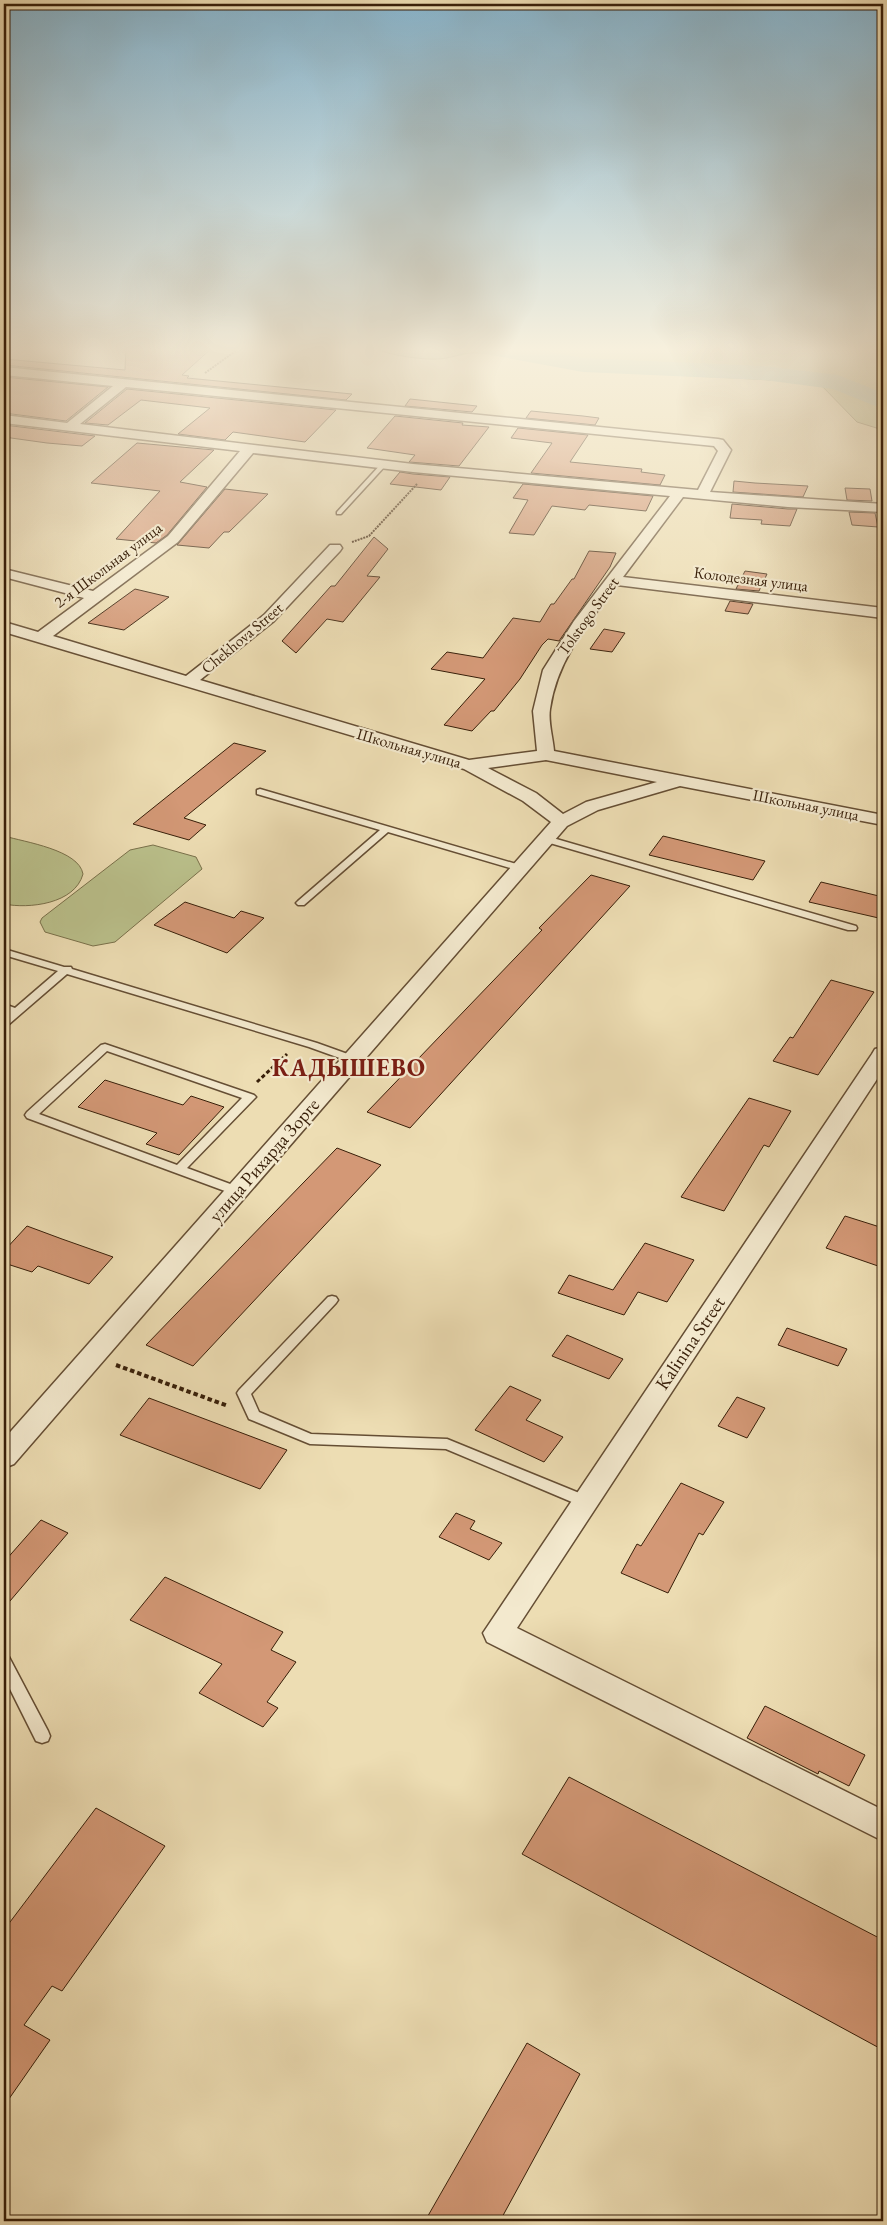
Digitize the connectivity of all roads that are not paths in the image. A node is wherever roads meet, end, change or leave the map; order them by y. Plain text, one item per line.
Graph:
1 (248, 451) edge
2 (274, 451) edge
3 (725, 451) edge
4 (384, 464) junction
5 (679, 493) junction
6 (702, 495) junction
7 (883, 508) edge
8 (339, 512) dead end
9 (335, 548) road end
10 (4, 573) edge
11 (614, 580) junction
12 (97, 597) junction
13 (883, 613) edge
14 (4, 627) edge
15 (42, 637) junction
16 (188, 682) junction
17 (546, 755) junction
18 (468, 765) junction
19 (678, 781) junction
20 (260, 792) dead end
21 (883, 820) edge
22 (561, 822) junction
23 (387, 829) junction
24 (546, 839) junction
25 (520, 868) junction
26 (301, 903) dead end
27 (852, 928) dead end
28 (4, 952) edge
29 (67, 969) junction
30 (4, 1007) edge
31 (17, 1012) junction
32 (4, 1023) edge
33 (883, 1054) edge
34 (352, 1059) junction
35 (180, 1169) junction
36 (237, 1191) junction
37 (332, 1300) dead end
38 (4, 1457) edge
39 (584, 1501) junction
40 (4, 1662) edge
41 (42, 1736) dead end
42 (883, 1826) edge

1 - 12 street, 2-я Школьная улица
2 - 4 street
3 - 6 street
4 - 5 street
4 - 8 lane
5 - 6 street
5 - 11 street, Tolstogo Street
6 - 7 street
9 - 16 street, Chekhova Street
10 - 12 street
11 - 13 street, Колодезная улица
11 - 17 street, Tolstogo Street
12 - 15 street, 2-я Школьная улица
14 - 15 street, Школьная улица
15 - 16 street, Школьная улица
16 - 18 street, Школьная улица
17 - 18 street, Школьная улица
17 - 19 street, Школьная улица
18 - 22 street
19 - 21 street, Школьная улица
19 - 22 street, улица Рихарда Зорге
20 - 23 lane
22 - 24 street, улица Рихарда Зорге
23 - 25 lane
23 - 26 lane
24 - 25 street, улица Рихарда Зорге
24 - 27 lane
25 - 34 street, улица Рихарда Зорге
28 - 29 lane
29 - 31 lane
29 - 34 lane
30 - 31 lane
31 - 32 lane
33 - 39 street, Kalinina Street
34 - 36 street, улица Рихарда Зорге
35 - 35 lane
35 - 36 lane
36 - 38 street, улица Рихарда Зорге
37 - 39 lane
39 - 42 street, Kalinina Street
40 - 41 lane

